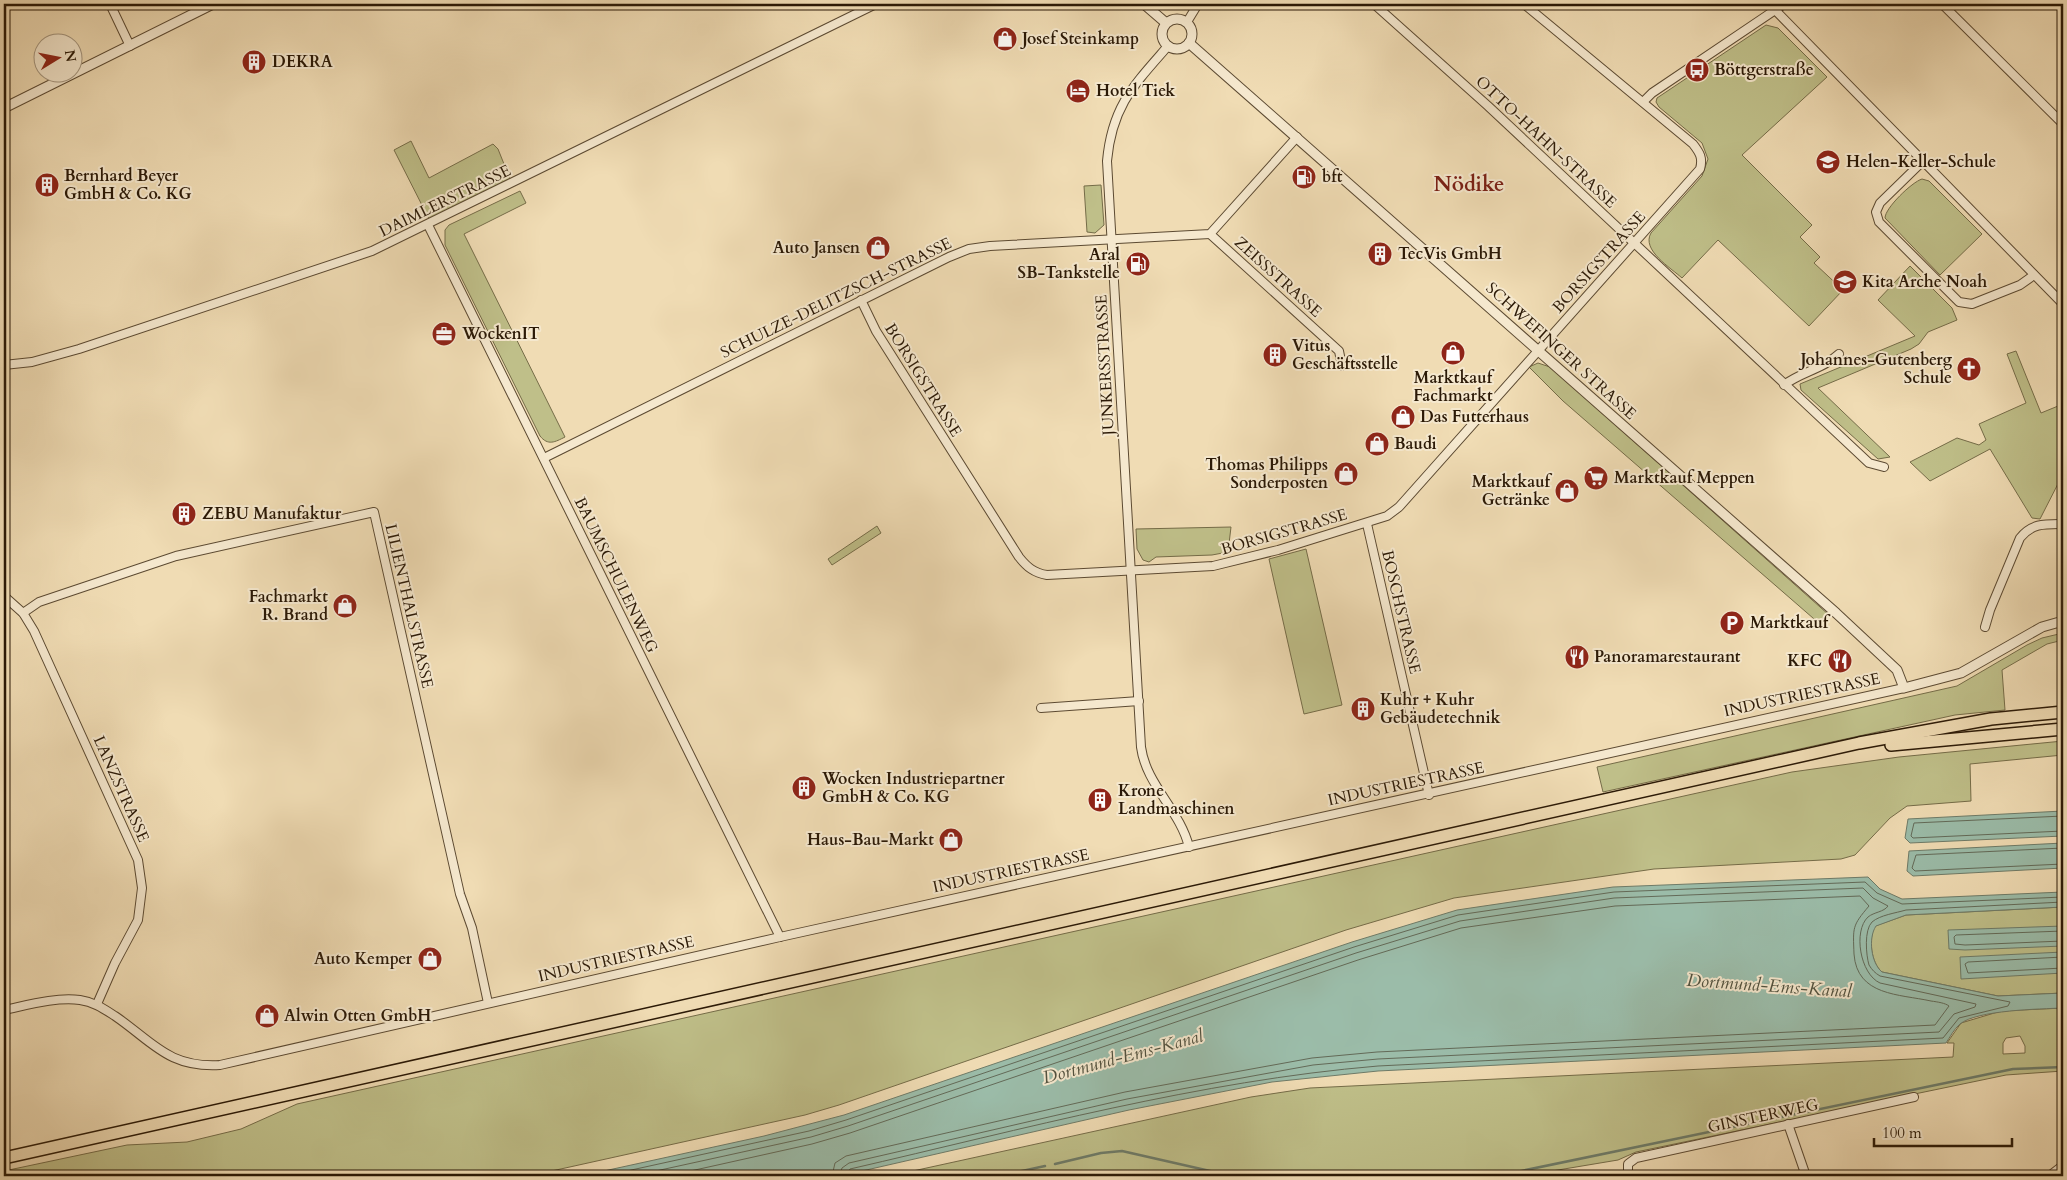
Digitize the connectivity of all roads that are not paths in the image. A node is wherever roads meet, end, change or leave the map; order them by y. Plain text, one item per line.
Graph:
1 (110, 4) edge
2 (213, 4) edge
3 (876, 4) edge
4 (1144, 4) edge
5 (1198, 4) edge
6 (1374, 4) edge
7 (1524, 4) edge
8 (1784, 4) edge
9 (1942, 4) edge
10 (1775, 10) junction
11 (1187, 22) junction
12 (1166, 23) junction
13 (1189, 43) junction
14 (130, 46) junction
15 (1168, 46) junction
16 (1642, 102) junction
17 (4, 108) edge
18 (2063, 124) edge
19 (1297, 137) junction
20 (1922, 162) junction
21 (428, 225) junction
22 (1210, 234) junction
23 (1112, 238) junction
24 (1635, 243) junction
25 (2034, 276) junction
26 (861, 300) junction
27 (2063, 304) edge
28 (1538, 351) junction
29 (1839, 354) dead end
30 (4, 365) edge
31 (1342, 366) dead end
32 (1784, 385) junction
33 (544, 458) junction
34 (1884, 467) dead end
35 (1367, 524) junction
36 (2063, 524) edge
37 (1130, 572) junction
38 (4, 596) edge
39 (23, 613) junction
40 (2063, 621) edge
41 (2063, 626) edge
42 (1985, 627) dead end
43 (2030, 634) junction
44 (1904, 688) junction
45 (1139, 702) junction
46 (1040, 708) dead end
47 (2063, 712) edge
48 (2063, 729) edge
49 (1817, 753) junction
50 (1429, 794) junction
51 (1189, 847) junction
52 (780, 937) junction
53 (488, 1003) junction
54 (97, 1004) junction
55 (4, 1010) edge
56 (1914, 1097) dead end
57 (1788, 1124) junction
58 (4, 1158) edge
59 (2063, 1166) edge
60 (1627, 1175) edge
61 (1806, 1176) edge
62 (2050, 1176) edge

1 - 14 street
2 - 14 street
3 - 21 street, DAIMLERSTRASSE
4 - 12 street
5 - 11 street
6 - 24 street, OTTO-HAHN-STRASSE
7 - 16 street
8 - 10 street
9 - 18 street
10 - 16 street
10 - 20 street
11 - 12 street
11 - 13 street
12 - 15 street
13 - 15 street
13 - 19 street, SCHWEFINGER STRASSE
14 - 17 street
15 - 23 street, JUNKERSSTRASSE
16 - 24 street, BORSIGSTRASSE
19 - 22 street
19 - 28 street, SCHWEFINGER STRASSE
20 - 25 street
20 - 25 street
21 - 30 street, DAIMLERSTRASSE
21 - 33 street, BAUMSCHULENWEG
22 - 23 street, SCHULZE-DELITZSCH-STRASSE
22 - 31 street, ZEISSSTRASSE
23 - 26 street, SCHULZE-DELITZSCH-STRASSE
23 - 37 street, JUNKERSSTRASSE
24 - 28 street, BORSIGSTRASSE
24 - 32 street, OTTO-HAHN-STRASSE
25 - 27 street
26 - 33 street, SCHULZE-DELITZSCH-STRASSE
26 - 37 street, BORSIGSTRASSE
28 - 35 street, BORSIGSTRASSE
28 - 44 street, SCHWEFINGER STRASSE
29 - 32 street
32 - 34 street, OTTO-HAHN-STRASSE
33 - 52 street, BAUMSCHULENWEG
35 - 37 street, BORSIGSTRASSE
35 - 50 street, BOSCHSTRASSE
36 - 42 street
37 - 45 street, JUNKERSSTRASSE
38 - 39 street, LANZSTRASSE
39 - 53 street, LILIENTHALSTRASSE
39 - 54 street, LANZSTRASSE
40 - 43 street, INDUSTRIESTRASSE
41 - 43 street, INDUSTRIESTRASSE
43 - 44 street, INDUSTRIESTRASSE
44 - 50 street, INDUSTRIESTRASSE
45 - 46 street
45 - 51 street, JUNKERSSTRASSE
47 - 49 main road
48 - 49 main road
49 - 58 main road
50 - 51 street, INDUSTRIESTRASSE
51 - 52 street, INDUSTRIESTRASSE
52 - 53 street, INDUSTRIESTRASSE
53 - 54 street, INDUSTRIESTRASSE
54 - 55 street, INDUSTRIESTRASSE
56 - 57 street, GINSTERWEG
57 - 60 street, GINSTERWEG
57 - 61 street
59 - 62 street

